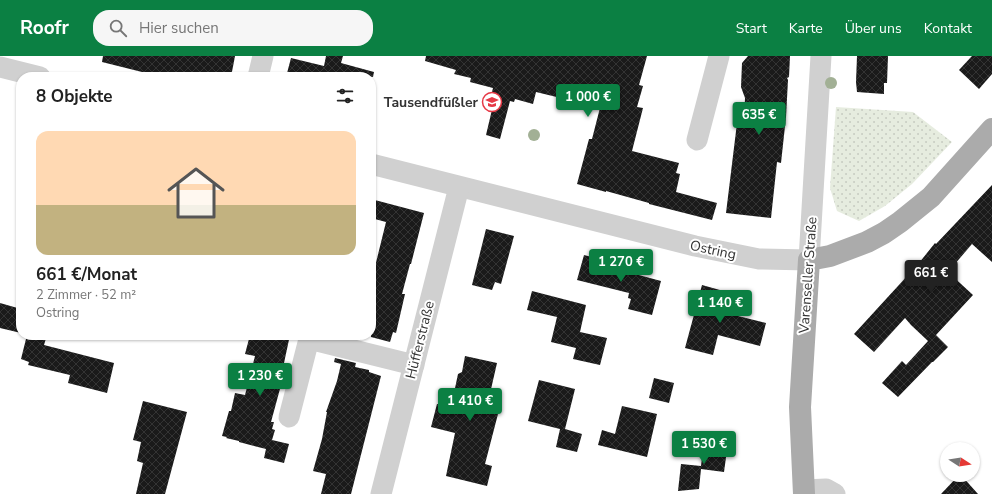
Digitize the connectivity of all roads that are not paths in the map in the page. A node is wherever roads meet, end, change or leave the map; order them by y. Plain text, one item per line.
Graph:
1 (263, 56) edge
2 (719, 56) edge
3 (821, 56) edge
4 (0, 67) edge
5 (20, 72) edge
6 (259, 72) edge
7 (992, 129) edge
8 (697, 140) dead end
9 (376, 165) edge
10 (459, 187) junction
11 (809, 260) junction
12 (308, 340) edge
13 (320, 340) edge
14 (414, 365) junction
15 (289, 417) dead end
16 (804, 492) edge
17 (381, 494) edge
18 (835, 494) edge

1 - 6 street
2 - 8 street
3 - 11 street, Varenseller Straße
4 - 5 street
7 - 11 main road, Ostring
9 - 10 street, Ostring
10 - 11 street, Ostring
10 - 14 street, Hüfferstraße
11 - 16 main road, Varenseller Straße
12 - 15 street
13 - 14 street
14 - 17 street, Hüfferstraße
16 - 18 street

